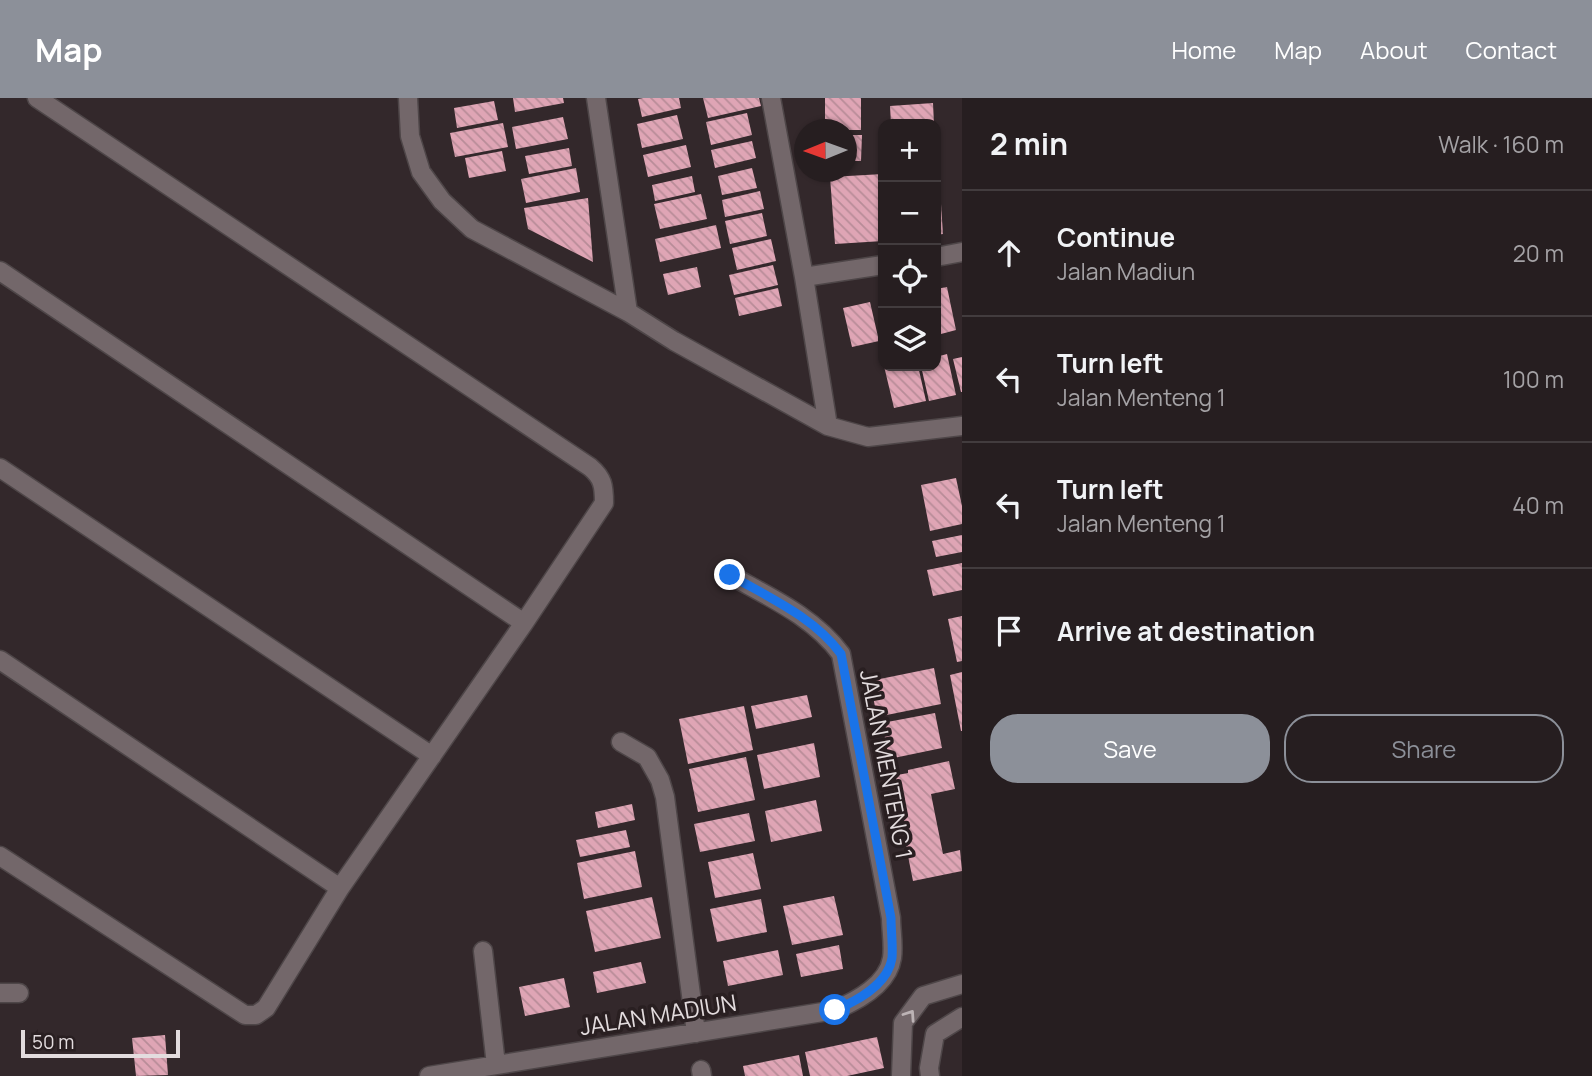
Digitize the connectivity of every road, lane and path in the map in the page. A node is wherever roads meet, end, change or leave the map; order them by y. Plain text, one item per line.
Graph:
1 (37, 98) edge
2 (408, 98) edge
3 (596, 98) edge
4 (771, 98) edge
5 (962, 252) edge
6 (941, 256) edge
7 (878, 266) edge
8 (0, 271) edge
9 (804, 277) junction
10 (628, 312) junction
11 (828, 426) junction
12 (962, 426) edge
13 (0, 468) edge
14 (730, 575) dead end
15 (524, 623) junction
16 (0, 660) edge
17 (621, 742) dead end
18 (432, 756) junction
19 (0, 856) edge
20 (340, 888) junction
21 (483, 951) dead end
22 (883, 976) joint
23 (962, 984) edge
24 (0, 993) edge
25 (19, 993) dead end
26 (962, 1017) edge
27 (696, 1033) junction
28 (496, 1065) junction
29 (429, 1076) edge
30 (901, 1076) edge
31 (930, 1076) edge

1 - 15 street
2 - 10 street
3 - 10 street
4 - 9 street
5 - 6 street
7 - 9 street
8 - 15 street
9 - 11 street
10 - 11 street
11 - 12 street
13 - 18 street
14 - 22 street, JALAN MENTENG 1
15 - 18 street
16 - 20 street
17 - 27 street
18 - 20 street
19 - 20 street
21 - 28 street
22 - 27 street, JALAN MADIUN
30 -> 23 street
24 - 25 street
26 - 31 street
27 - 28 street, JALAN MADIUN
28 - 29 street, JALAN MADIUN

